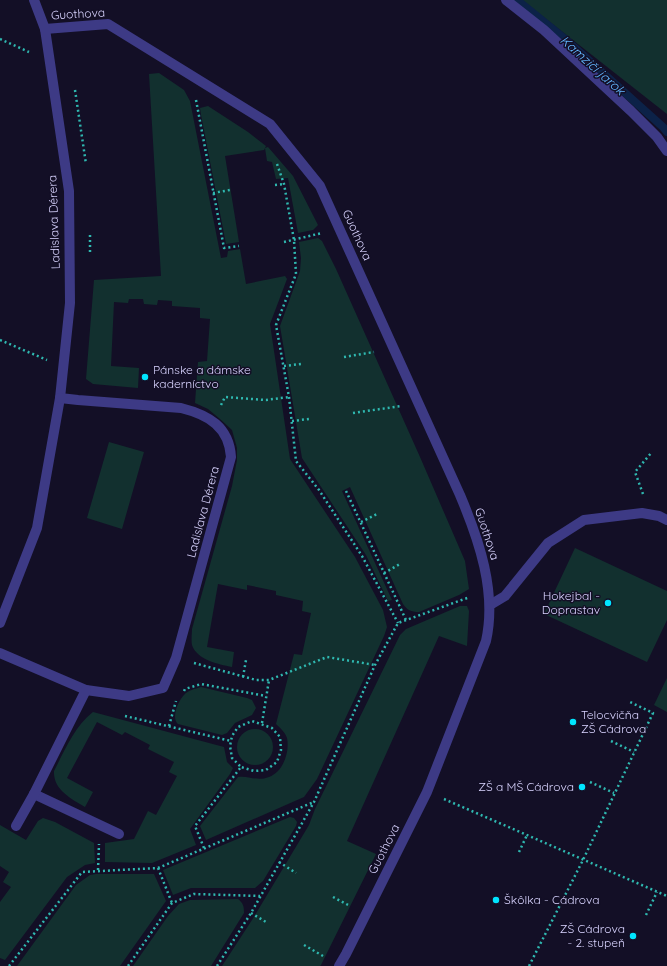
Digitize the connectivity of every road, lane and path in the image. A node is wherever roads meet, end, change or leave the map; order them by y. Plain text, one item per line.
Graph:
1 (34, 0) edge
2 (506, 0) edge
3 (45, 29) junction
4 (0, 39) edge
5 (50, 60) junction
6 (196, 99) dead end
7 (667, 151) edge
8 (274, 157) dead end
9 (284, 184) junction
10 (275, 185) dead end
11 (230, 190) dead end
12 (213, 193) junction
13 (340, 228) junction
14 (294, 240) junction
15 (284, 242) dead end
16 (240, 246) dead end
17 (0, 340) edge
18 (377, 352) dead end
19 (344, 357) dead end
20 (301, 364) dead end
21 (284, 366) junction
22 (64, 367) junction
23 (224, 397) dead end
24 (289, 397) junction
25 (60, 398) junction
26 (401, 406) dead end
27 (353, 413) dead end
28 (309, 419) dead end
29 (292, 422) junction
30 (652, 452) dead end
31 (346, 491) dead end
32 (643, 495) dead end
33 (377, 514) dead end
34 (667, 520) edge
35 (361, 522) junction
36 (400, 564) dead end
37 (384, 572) junction
38 (474, 595) dead end
39 (490, 605) junction
40 (406, 620) junction
41 (398, 622) junction
42 (0, 623) edge
43 (0, 653) edge
44 (176, 658) junction
45 (246, 660) dead end
46 (375, 665) junction
47 (243, 677) junction
48 (268, 680) junction
49 (86, 690) junction
50 (266, 696) junction
51 (630, 702) dead end
52 (123, 716) dead end
53 (262, 723) junction
54 (169, 726) junction
55 (231, 741) junction
56 (611, 741) dead end
57 (634, 752) junction
58 (241, 767) junction
59 (590, 782) dead end
60 (614, 793) junction
61 (34, 794) junction
62 (314, 802) junction
63 (462, 807) dead end
64 (16, 826) dead end
65 (119, 834) dead end
66 (527, 835) junction
67 (100, 842) dead end
68 (204, 848) junction
69 (519, 852) dead end
70 (582, 860) junction
71 (279, 862) junction
72 (158, 868) junction
73 (98, 870) junction
74 (296, 873) dead end
75 (657, 892) junction
76 (260, 896) junction
77 (667, 896) edge
78 (333, 897) dead end
79 (172, 903) junction
80 (354, 908) dead end
81 (251, 913) junction
82 (646, 915) dead end
83 (266, 922) dead end
84 (304, 945) dead end
85 (329, 959) dead end
86 (8, 966) edge
87 (128, 966) edge
88 (217, 966) edge
89 (339, 966) edge
90 (529, 966) edge

1 - 3 street, Ladislava Dérera
2 - 7 street
3 - 5 street, Ladislava Dérera
3 - 13 street, Guothova
4 - 5 path
5 - 22 street, Ladislava Dérera
6 - 12 path
8 - 9 path
9 - 10 path
9 - 14 path
11 - 12 path
12 - 16 path
13 - 14 path
13 - 39 street, Guothova
14 - 15 path
14 - 21 path
17 - 22 path
18 - 19 path
20 - 21 path
21 - 24 path
22 - 25 street, Ladislava Dérera
23 - 24 path
24 - 29 path
25 - 42 street, Ladislava Dérera
25 - 44 street, Ladislava Dérera
26 - 27 path
28 - 29 path
29 - 41 path
30 - 32 path
31 - 35 path
33 - 35 path
34 - 39 street
35 - 37 path
36 - 37 path
37 - 40 path
38 - 40 path
39 - 89 street, Guothova
40 - 41 path
41 - 46 path
43 - 49 street, Ladislava Dérera
44 - 47 path
44 - 49 street, Ladislava Dérera
45 - 47 path
46 - 48 path
46 - 62 path
47 - 48 path
48 - 50 path
49 - 61 street
50 - 53 path
50 - 54 path
51 - 57 path
52 - 54 path
53 - 55 path
53 - 58 path
54 - 55 path
55 - 58 path
56 - 57 path
57 - 60 path
58 - 68 path
59 - 60 path
60 - 70 path
61 - 64 street
61 - 65 street
62 - 68 path
62 - 71 path
63 - 66 path
66 - 69 path
66 - 70 path
67 - 73 path
68 - 72 path
70 - 75 path
70 - 90 path
71 - 74 path
71 - 76 path
72 - 73 path
72 - 79 path
73 - 86 path
75 - 77 path
75 - 82 path
76 - 79 path
76 - 81 path
78 - 80 path
79 - 87 path
81 - 83 path
81 - 88 path
84 - 85 path

